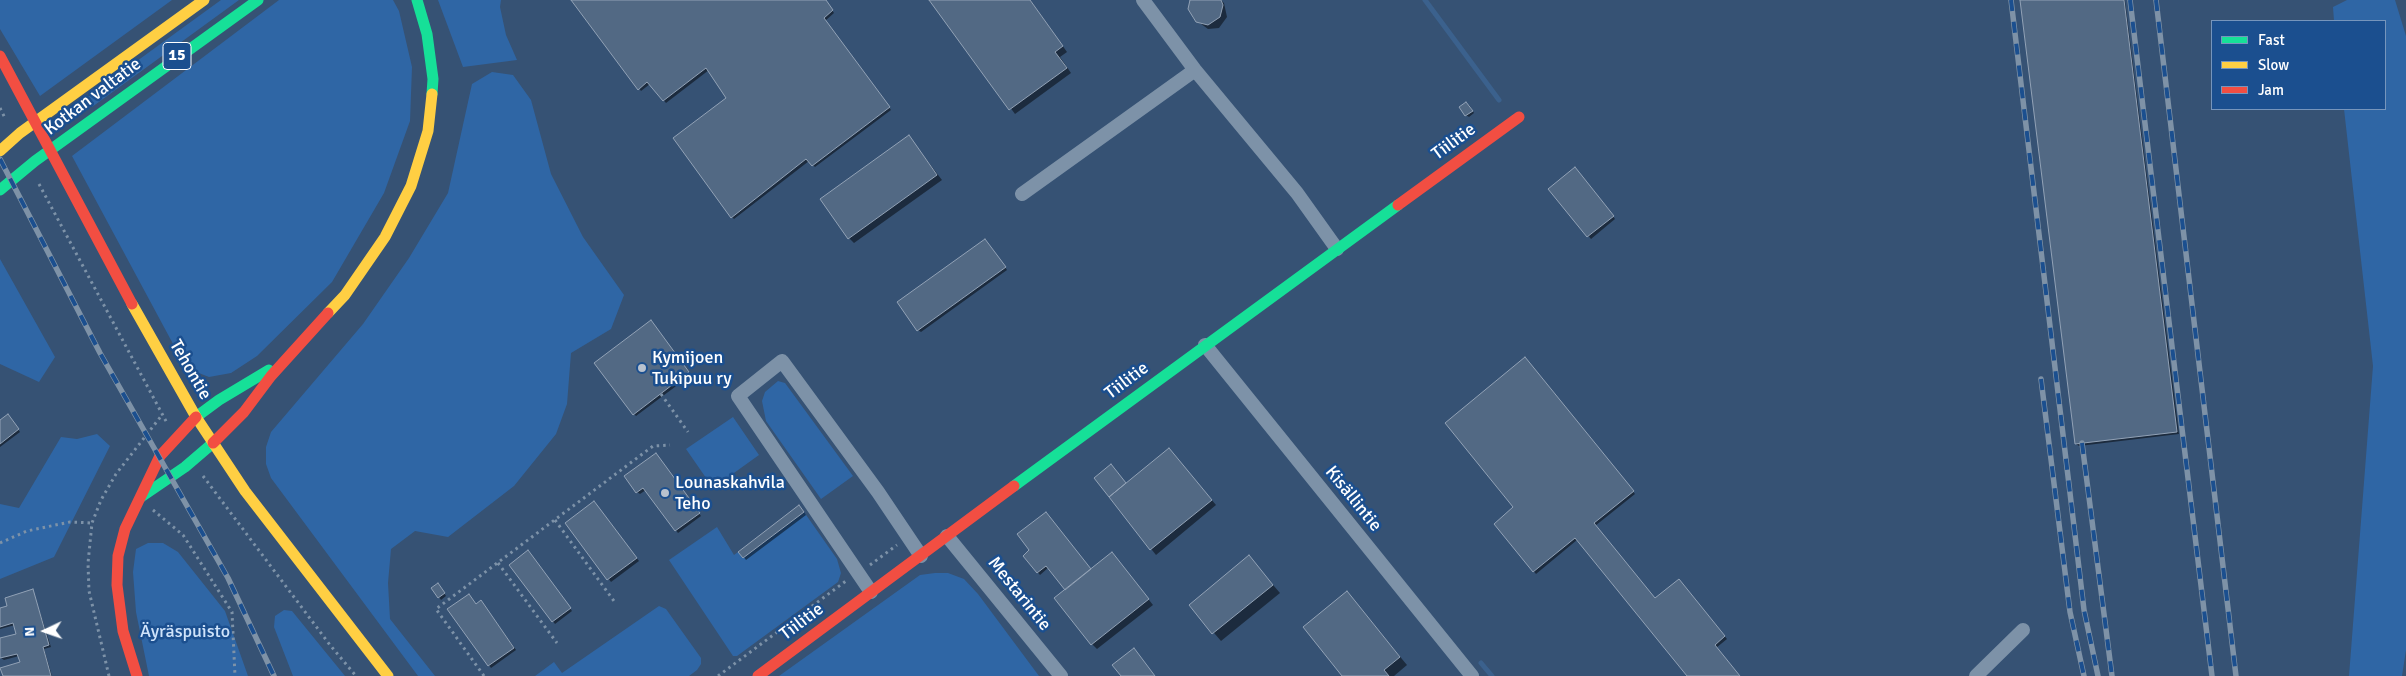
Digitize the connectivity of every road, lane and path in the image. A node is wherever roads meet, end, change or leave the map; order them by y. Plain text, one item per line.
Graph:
1 (204, 0) edge
2 (258, 0) edge
3 (1143, 0) edge
4 (417, 3) edge
5 (0, 56) edge
6 (1195, 70) junction
7 (0, 108) edge
8 (1519, 117) dead end
9 (9, 125) dead end
10 (0, 151) edge
11 (35, 175) dead end
12 (0, 190) edge
13 (1022, 194) dead end
14 (1337, 249) junction
15 (1205, 345) junction
16 (295, 350) junction
17 (661, 394) dead end
18 (196, 417) junction
19 (170, 428) dead end
20 (688, 432) dead end
21 (213, 443) junction
22 (670, 445) dead end
23 (199, 471) dead end
24 (137, 501) junction
25 (555, 520) junction
26 (92, 523) dead end
27 (947, 536) junction
28 (909, 537) junction
29 (0, 543) edge
30 (921, 556) junction
31 (498, 563) junction
32 (858, 573) junction
33 (871, 592) junction
34 (614, 601) dead end
35 (2023, 630) dead end
36 (556, 643) dead end
37 (137, 676) edge
38 (234, 676) edge
39 (356, 676) edge
40 (388, 676) edge
41 (484, 676) edge
42 (718, 676) edge
43 (758, 676) edge
44 (1060, 676) edge
45 (1472, 676) edge
46 (1976, 676) edge

1 - 10 main road, Kotkan valtatie / 15
2 - 12 main road, Kotkan valtatie / 15
3 - 6 street
4 - 16 main road
5 - 18 main road, Tehontie
6 - 13 street
6 - 14 street
7 - 9 path
8 - 14 main road, Tiilitie
11 - 19 path
14 - 15 main road, Tiilitie
15 - 27 main road, Tiilitie
15 - 45 street, Kisällintie
16 - 18 main road
16 - 21 main road
17 - 20 path
18 - 21 main road, Tehontie
18 - 24 main road
21 - 24 main road
21 - 40 main road, Tehontie
22 - 25 path
23 - 39 path
24 - 37 main road
24 - 38 path
25 - 31 path
25 - 34 path
26 - 29 path
27 - 30 main road, Tiilitie
27 - 44 street, Mestarintie
28 - 30 street
28 - 32 path
28 - 32 street
30 - 33 main road, Tiilitie
31 - 36 path
31 - 41 path
32 - 33 street
32 - 42 path
33 - 43 main road, Tiilitie
35 - 46 street

